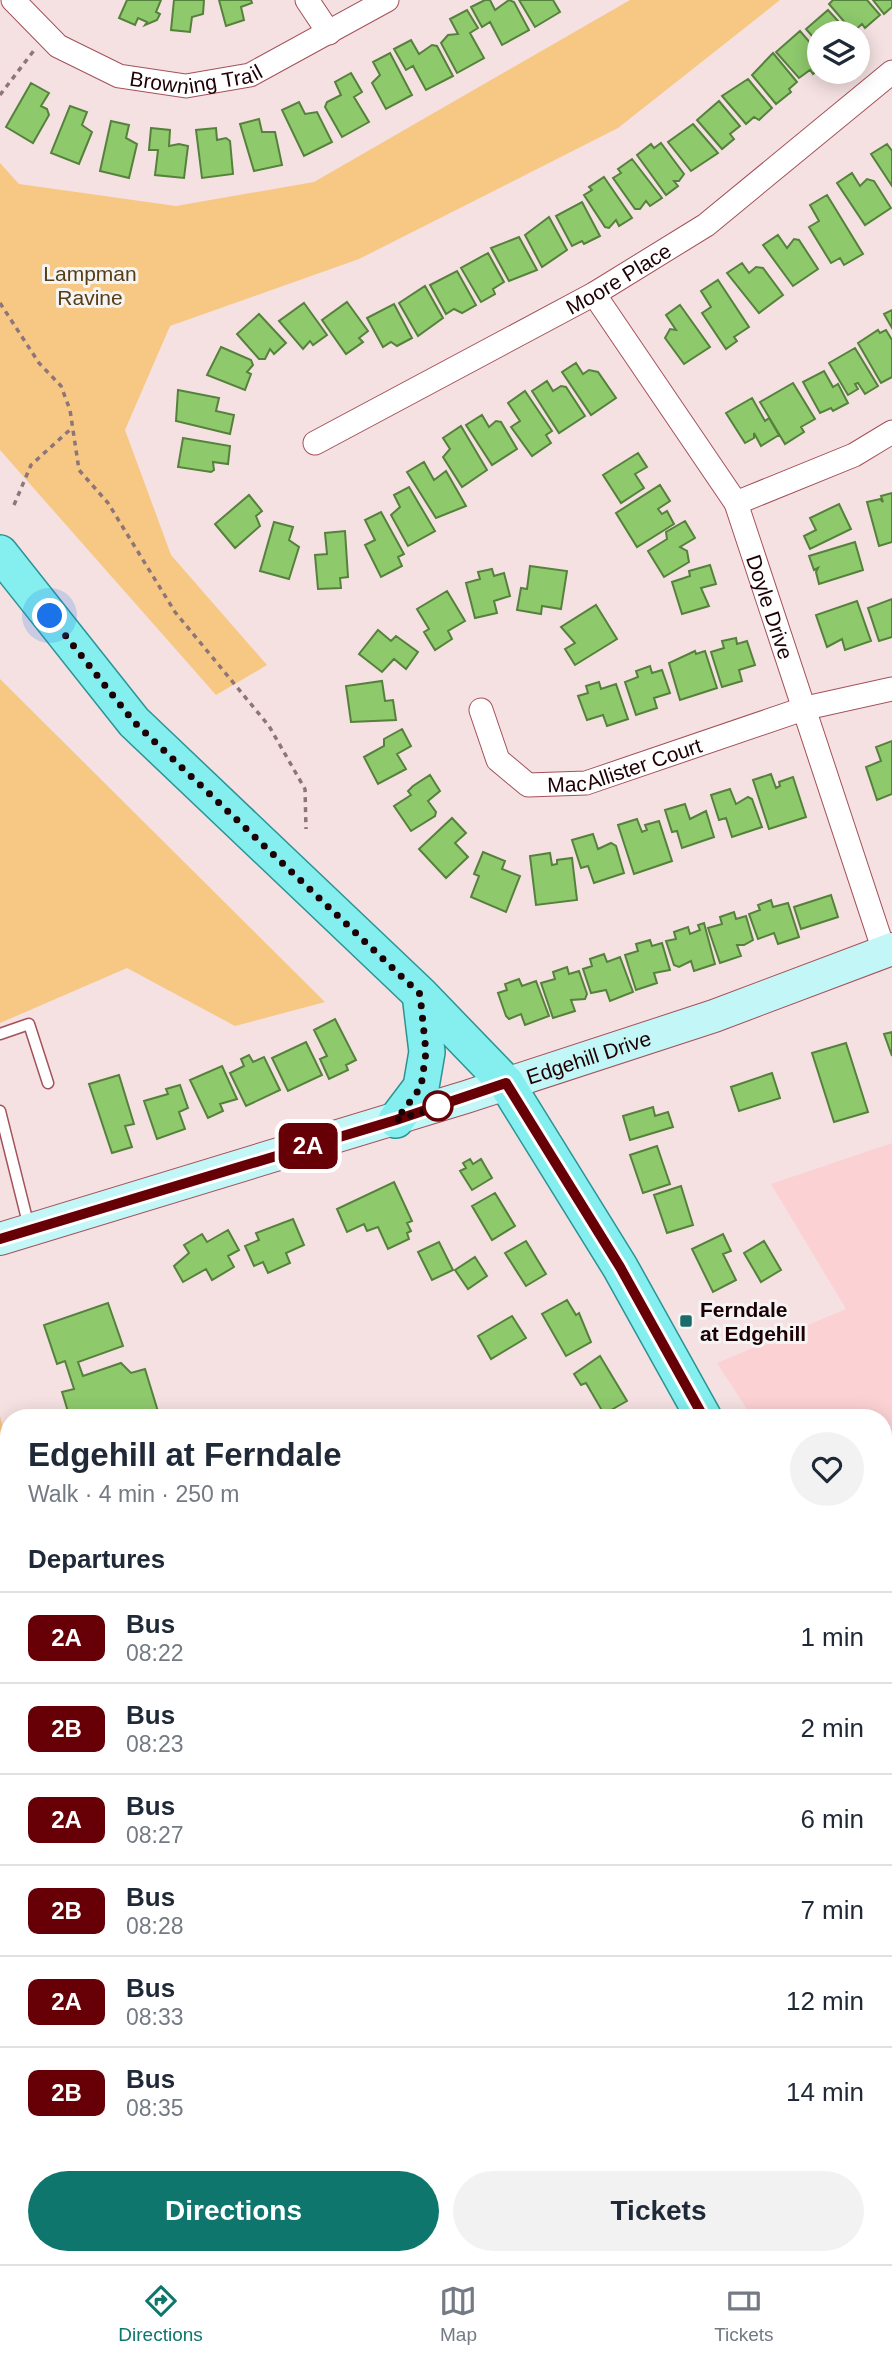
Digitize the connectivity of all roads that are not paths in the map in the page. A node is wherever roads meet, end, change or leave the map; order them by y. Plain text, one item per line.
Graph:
1 (13, 0) edge
2 (307, 0) edge
3 (387, 0) edge
4 (329, 33) junction
5 (892, 72) edge
6 (594, 293) junction
7 (892, 432) edge
8 (314, 443) dead end
9 (736, 503) junction
10 (0, 553) edge
11 (892, 689) edge
12 (806, 708) junction
13 (481, 710) dead end
14 (888, 950) edge
15 (420, 994) junction
16 (0, 1034) edge
17 (48, 1083) dead end
18 (506, 1083) junction
19 (0, 1111) edge
20 (396, 1120) junction
21 (30, 1230) junction
22 (0, 1239) edge
23 (700, 1409) edge

1 - 4 street, Browning Trail
2 - 4 street
3 - 4 street, Browning Trail
5 - 6 street, Moore Place
6 - 8 street, Moore Place
6 - 9 street, Doyle Drive
7 - 9 street
9 - 12 street, Doyle Drive
10 - 15 main road
11 - 12 street, MacAllister Court
12 - 13 street, MacAllister Court
12 - 14 street, Doyle Drive
14 - 18 street, Edgehill Drive
15 - 18 main road
15 - 20 main road
16 - 17 lane
18 - 20 street, Edgehill Drive
18 - 23 main road
19 - 21 lane
20 - 21 street, Edgehill Drive
21 - 22 street, Edgehill Drive

